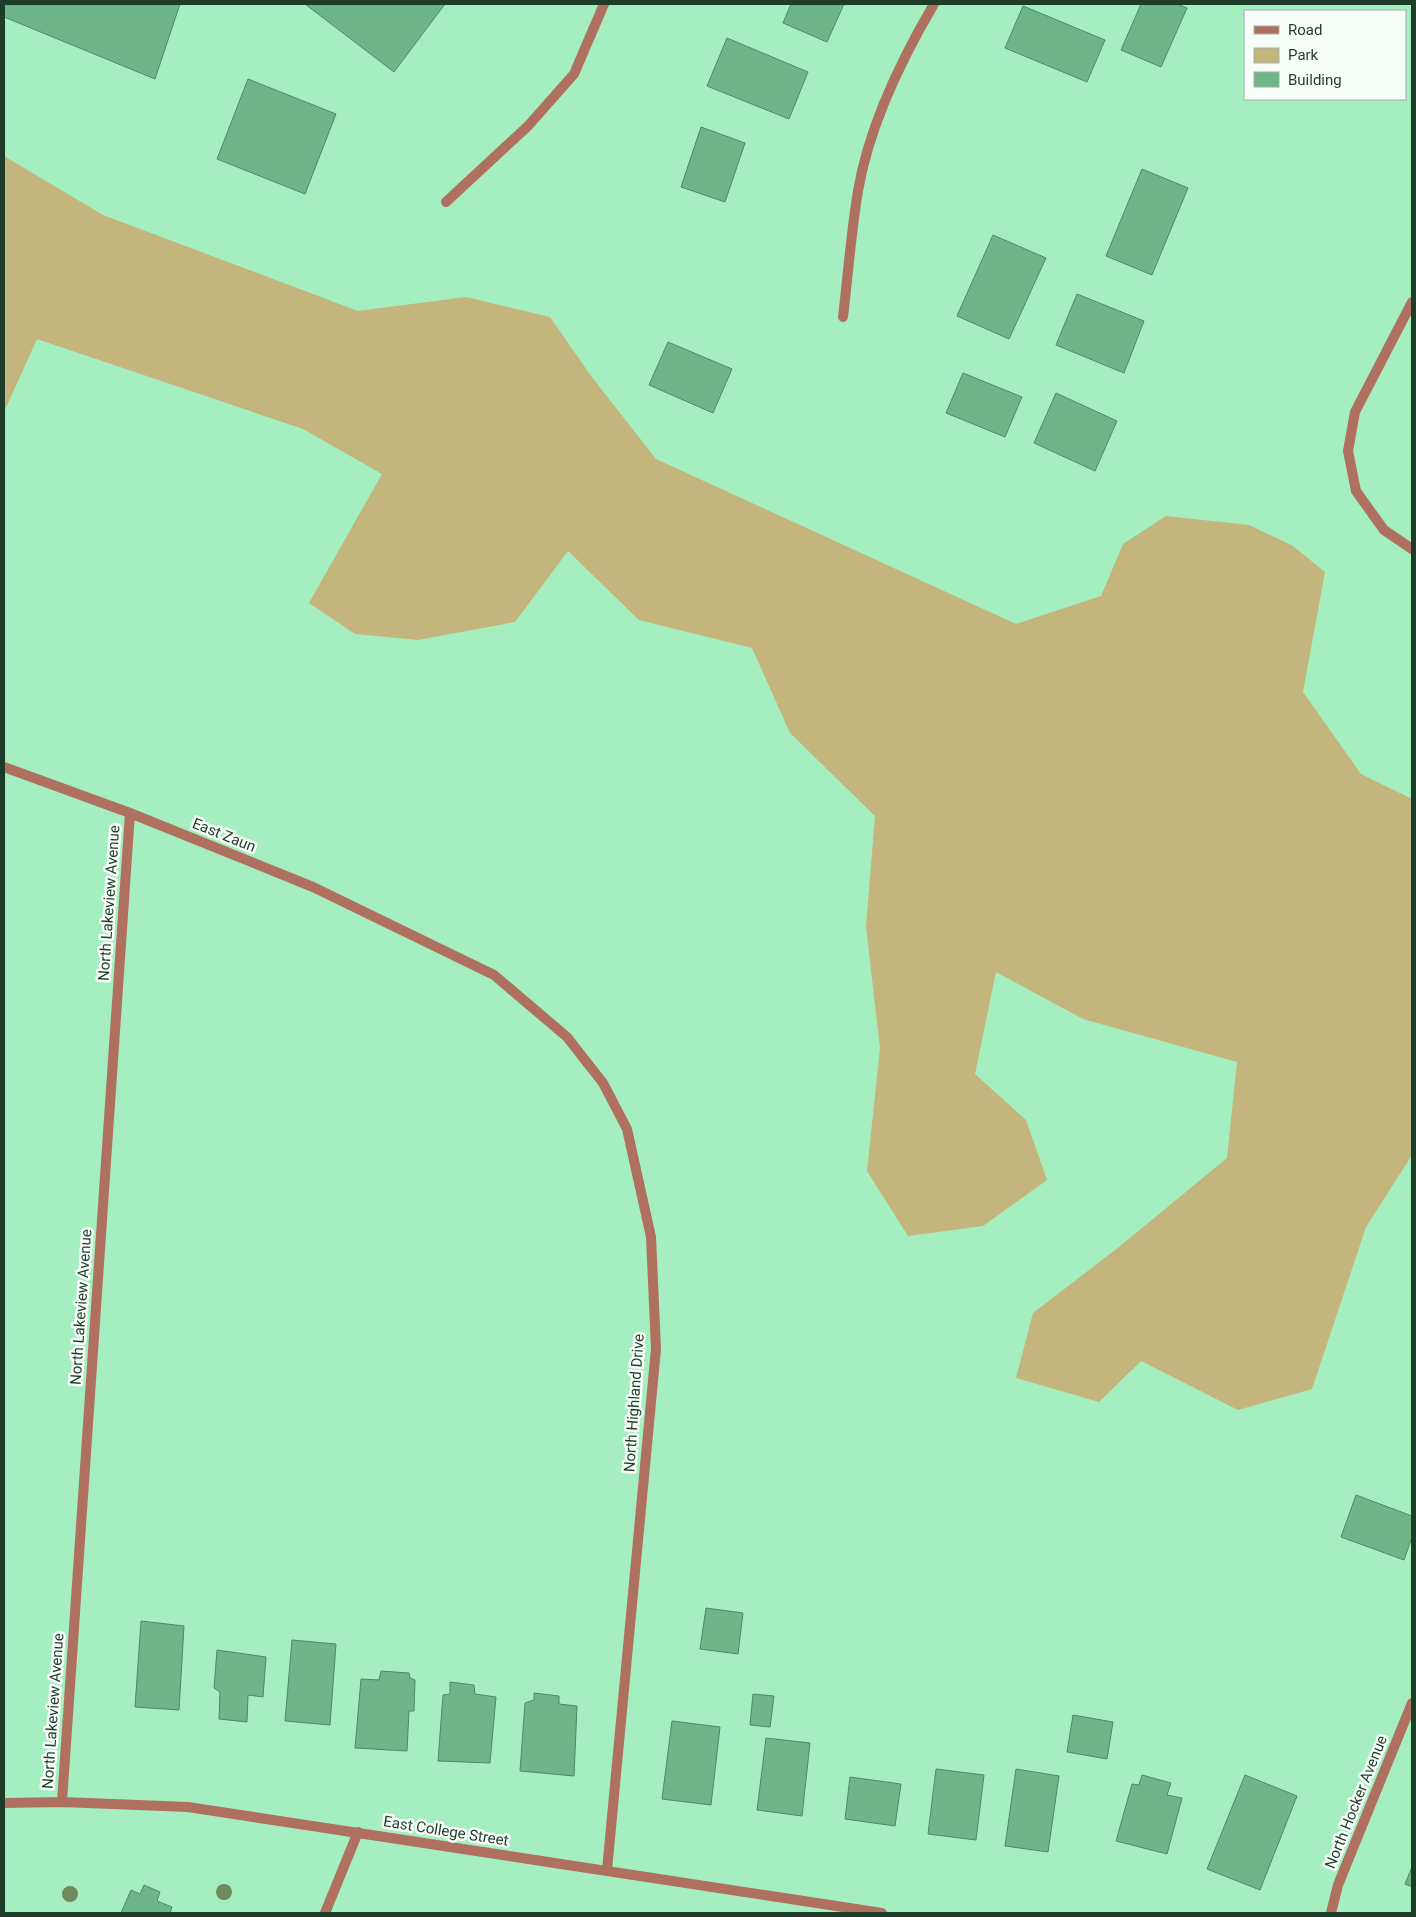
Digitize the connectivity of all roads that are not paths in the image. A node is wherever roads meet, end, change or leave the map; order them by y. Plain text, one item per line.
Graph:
1 (604, 4) edge
2 (934, 4) edge
3 (446, 202) dead end
4 (1412, 302) edge
5 (842, 317) dead end
6 (1412, 549) edge
7 (4, 767) edge
8 (130, 813) junction
9 (428, 943) joint
10 (1412, 1703) edge
11 (62, 1802) junction
12 (4, 1803) edge
13 (358, 1832) junction
14 (607, 1870) junction
15 (326, 1913) edge
16 (882, 1913) edge
17 (1331, 1913) edge

1 - 3 street
2 - 5 street
4 - 6 street
7 - 8 street, East Zaun
8 - 9 street, East Zaun
8 - 11 street, North Lakeview Avenue
9 - 14 street, North Highland Drive
10 - 17 street, North Hocker Avenue
11 - 12 street, East College Street
11 - 13 street, East College Street
13 - 14 street, East College Street
13 - 15 street
14 - 16 street, East College Street

